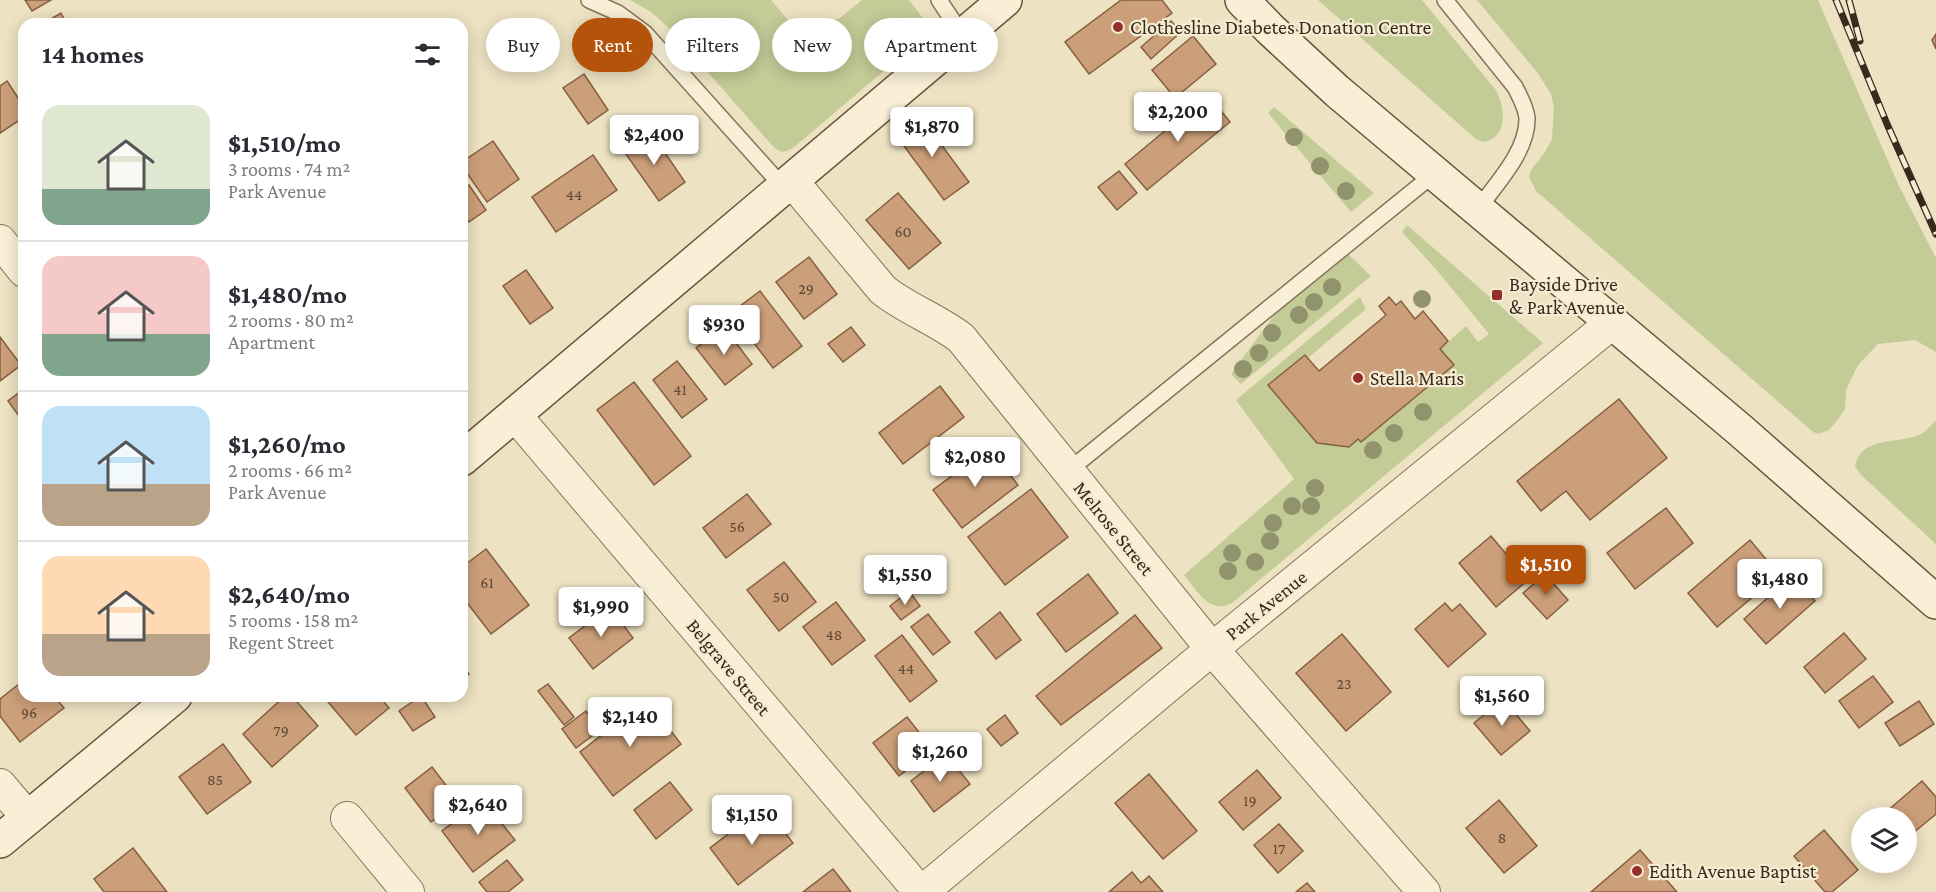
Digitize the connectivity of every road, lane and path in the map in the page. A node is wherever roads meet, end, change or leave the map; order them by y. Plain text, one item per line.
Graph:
1 (589, 0) edge
2 (939, 0) edge
3 (1005, 0) edge
4 (1242, 0) edge
5 (1445, 0) edge
6 (951, 18) edge
7 (984, 18) edge
8 (920, 72) edge
9 (1434, 174) junction
10 (788, 184) junction
11 (1478, 209) junction
12 (0, 241) edge
13 (18, 264) edge
14 (1613, 322) junction
15 (515, 415) junction
16 (468, 454) edge
17 (1068, 471) junction
18 (1936, 602) edge
19 (1212, 649) junction
20 (168, 702) edge
21 (0, 785) edge
22 (28, 818) junction
23 (347, 818) dead end
24 (0, 841) edge
25 (408, 892) edge
26 (921, 892) edge
27 (1424, 892) edge

1 - 10 lane
2 - 6 lane
3 - 7 street
4 - 9 street
5 - 11 lane
8 - 10 street
9 - 11 street
9 - 17 lane
10 - 15 street
10 - 17 street, Melrose Street
11 - 14 street
12 - 13 street
14 - 18 street
14 - 19 street, Park Avenue
15 - 16 street
15 - 26 street, Belgrave Street
17 - 19 street, Melrose Street
19 - 26 street, Park Avenue
19 - 27 street, Melrose Street
20 - 22 street
21 - 22 street
22 - 24 street
23 - 25 street

